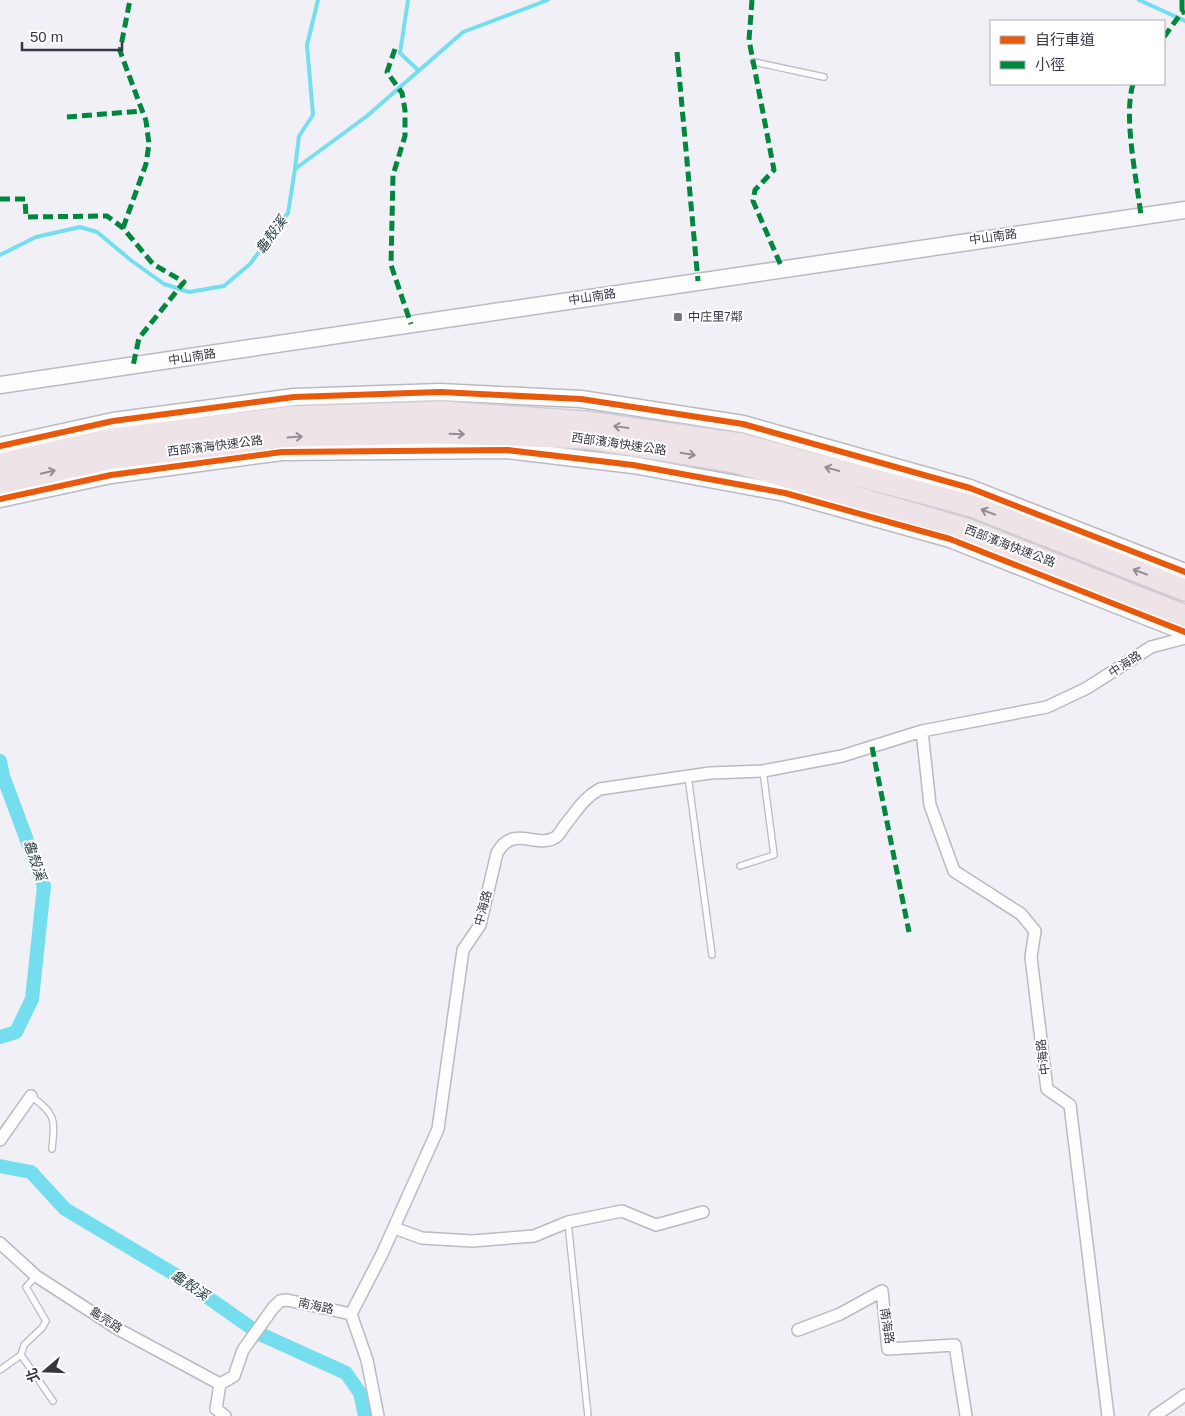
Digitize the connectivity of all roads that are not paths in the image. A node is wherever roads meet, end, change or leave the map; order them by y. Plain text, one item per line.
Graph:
1 (754, 62) dead end
2 (824, 77) dead end
3 (1185, 210) edge
4 (0, 385) edge
5 (0, 446) edge
6 (0, 464) edge
7 (0, 483) edge
8 (0, 499) edge
9 (1185, 572) edge
10 (1185, 590) edge
11 (1185, 616) edge
12 (1185, 632) edge
13 (1185, 638) edge
14 (922, 731) junction
15 (763, 771) junction
16 (688, 776) junction
17 (740, 866) dead end
18 (712, 955) dead end
19 (31, 1096) joint
20 (0, 1140) edge
21 (52, 1149) dead end
22 (703, 1212) dead end
23 (568, 1222) junction
24 (394, 1228) junction
25 (0, 1243) edge
26 (36, 1276) junction
27 (351, 1314) junction
28 (798, 1330) dead end
29 (21, 1355) junction
30 (0, 1370) edge
31 (220, 1384) junction
32 (1185, 1395) edge
33 (53, 1401) dead end
34 (225, 1416) edge
35 (378, 1416) edge
36 (588, 1416) edge
37 (966, 1416) edge
38 (1108, 1416) edge
39 (1155, 1416) edge

1 - 2 lane
3 - 4 street, 中山南路
5 - 9 street
10 -> 6 highway, 西部濱海快速公路
7 -> 11 highway, 西部濱海快速公路
8 - 12 street
13 - 14 street, 中海路
14 - 15 street, 中海路
14 - 38 street, 中海路
15 - 16 street, 中海路
15 - 17 lane
16 - 18 lane
16 - 24 street, 中海路
19 - 20 street
19 - 21 lane
22 - 23 street
23 - 24 street
23 - 36 lane
24 - 27 street, 中海路
25 - 26 street, 龜壳路
26 - 29 lane
26 - 31 street, 龜壳路
27 - 31 street, 南海路
27 - 35 street, 南海路
28 - 37 street, 南海路
29 - 30 lane
29 - 33 lane
31 - 34 street
32 - 39 street

